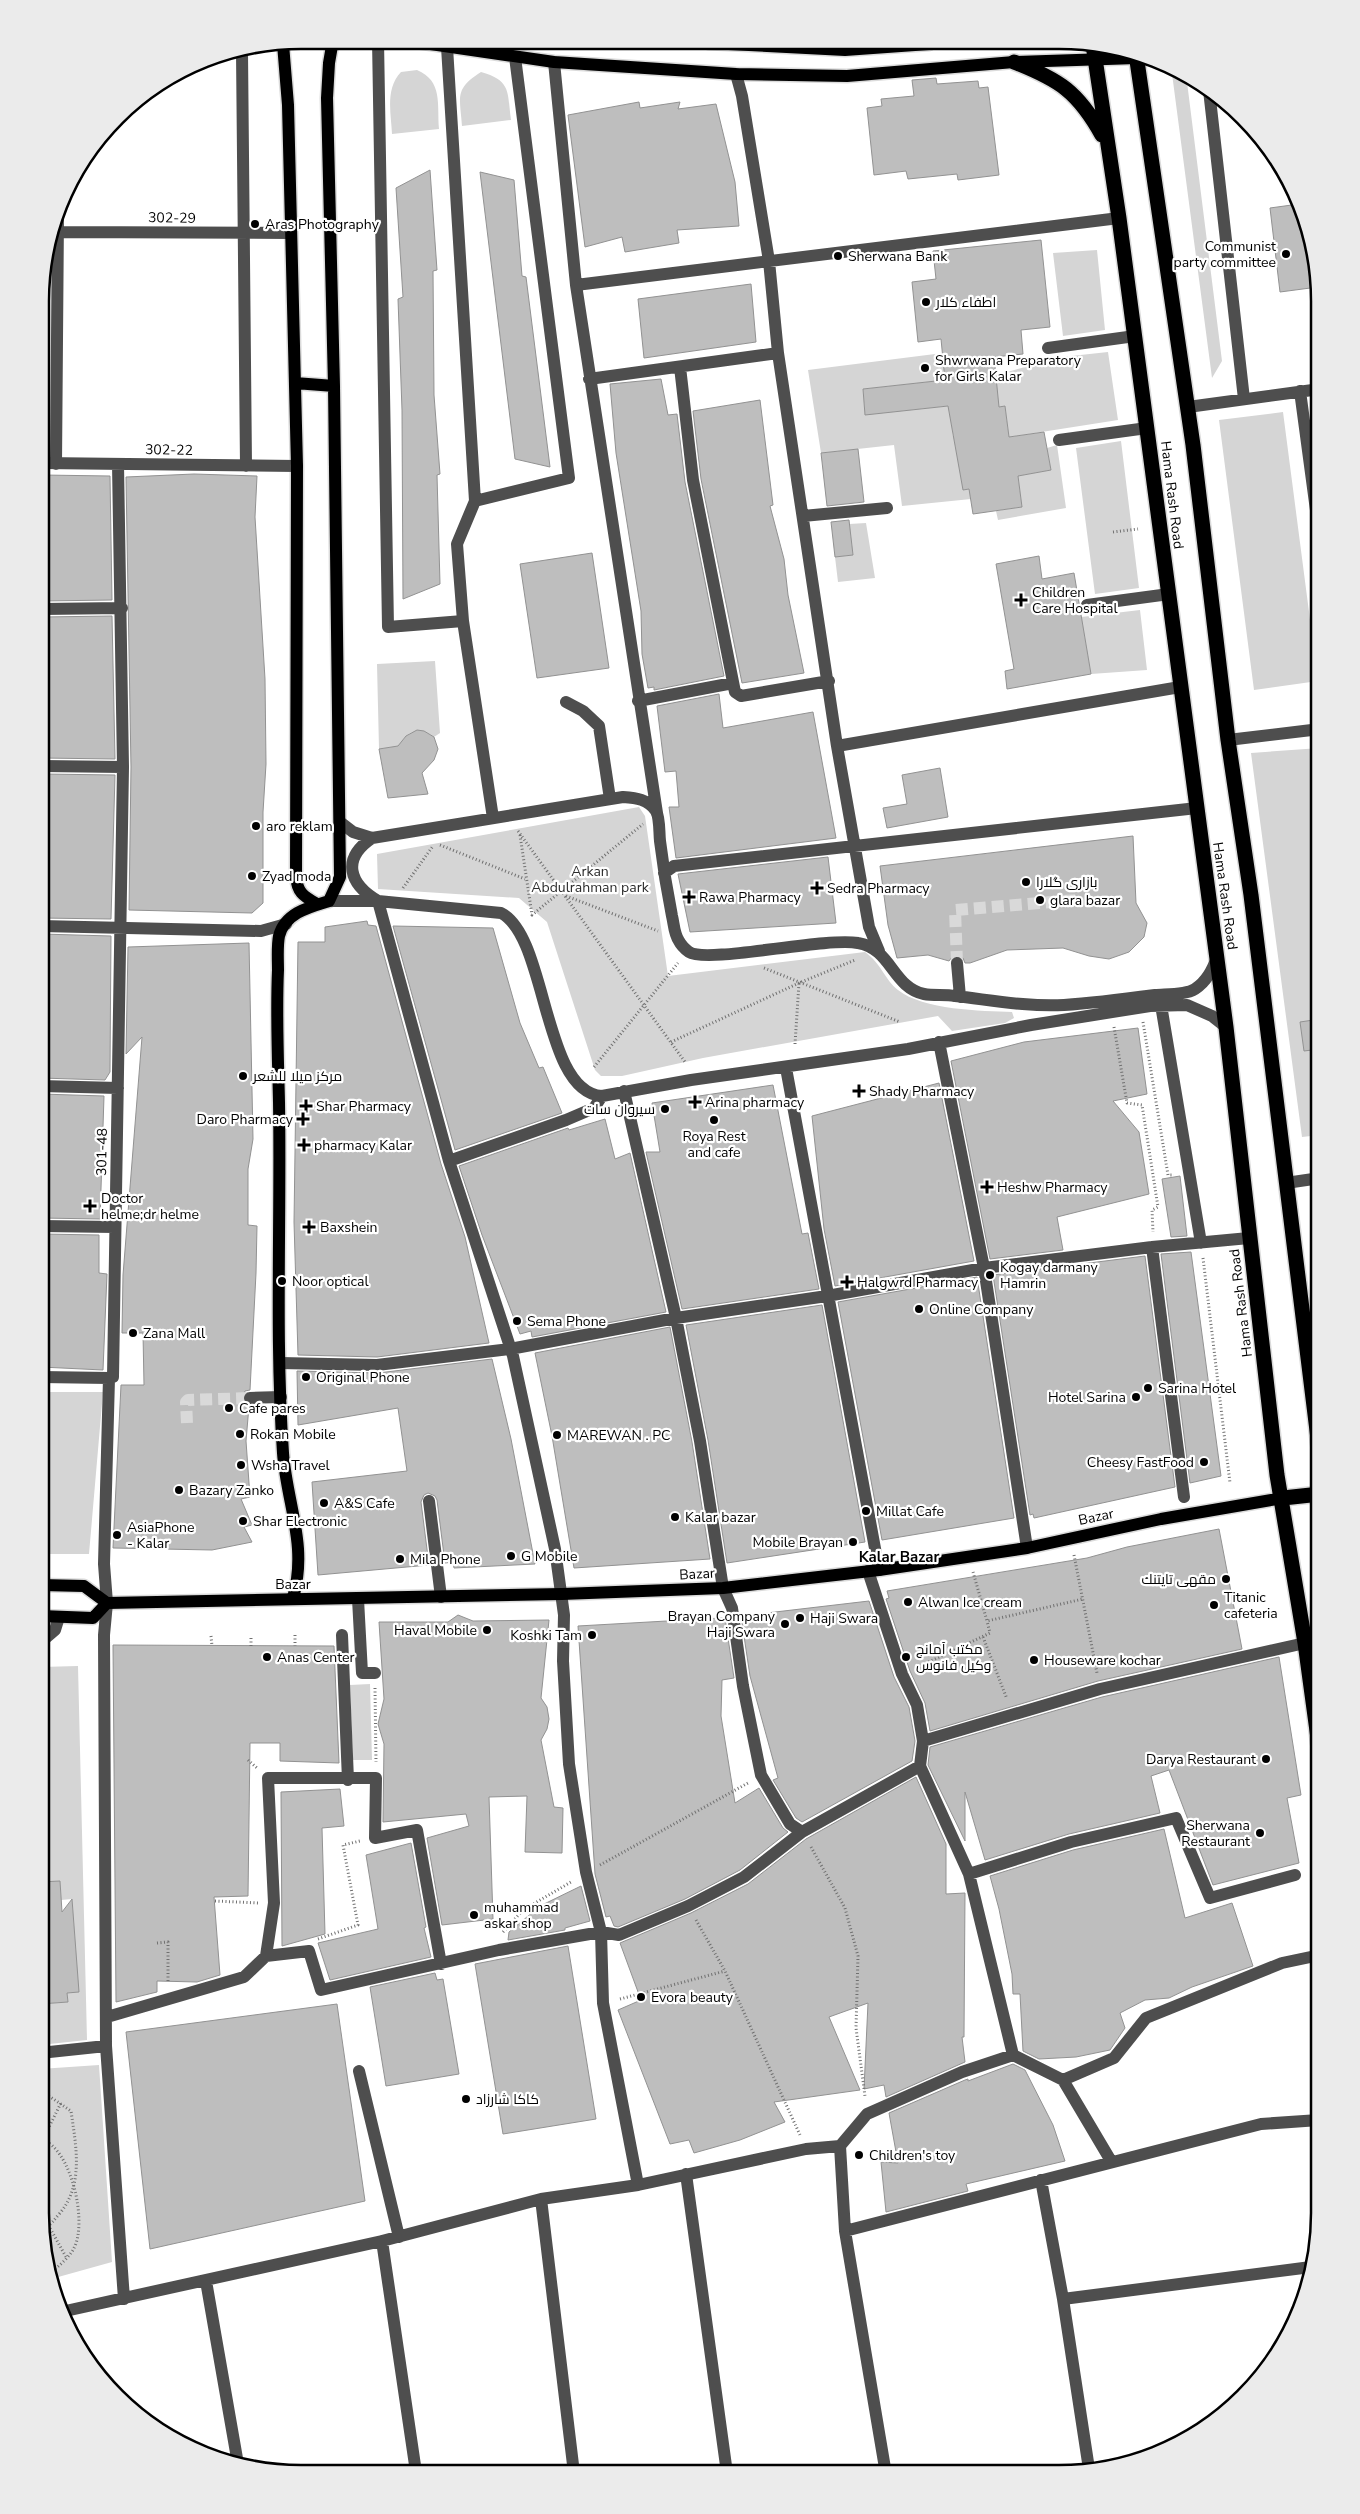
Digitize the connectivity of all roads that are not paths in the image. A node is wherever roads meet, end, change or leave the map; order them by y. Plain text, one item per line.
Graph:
1 (284, 49) edge
2 (331, 49) edge
3 (378, 49) edge
4 (447, 49) edge
5 (462, 49) edge
6 (1094, 51) edge
7 (242, 56) edge
8 (515, 56) junction
9 (1124, 57) edge
10 (1096, 60) junction
11 (1137, 61) edge
12 (554, 62) junction
13 (1014, 62) junction
14 (736, 74) junction
15 (1210, 100) edge
16 (1106, 142) junction
17 (1119, 218) junction
18 (58, 232) edge
19 (290, 233) junction
20 (245, 234) junction
21 (56, 241) edge
22 (769, 261) junction
23 (576, 285) junction
24 (1135, 336) junction
25 (1048, 348) dead end
26 (778, 353) junction
27 (680, 367) junction
28 (589, 379) junction
29 (295, 383) junction
30 (334, 386) junction
31 (1311, 390) edge
32 (1300, 391) junction
33 (1244, 399) junction
34 (1188, 407) junction
35 (1147, 428) junction
36 (1059, 440) dead end
37 (49, 464) edge
38 (56, 464) junction
39 (118, 464) junction
40 (246, 466) junction
41 (297, 466) junction
42 (1311, 473) edge
43 (475, 501) junction
44 (887, 508) dead end
45 (803, 516) junction
46 (1169, 594) junction
47 (1087, 605) dead end
48 (122, 608) junction
49 (49, 609) edge
50 (463, 620) junction
51 (829, 681) junction
52 (733, 684) junction
53 (1180, 687) junction
54 (638, 701) junction
55 (566, 702) dead end
56 (1311, 730) edge
57 (1228, 740) junction
58 (837, 746) junction
59 (49, 766) edge
60 (122, 767) junction
61 (610, 799) junction
62 (1197, 808) junction
63 (657, 813) junction
64 (498, 817) junction
65 (340, 822) junction
66 (372, 838) junction
67 (855, 848) junction
68 (664, 873) junction
69 (378, 901) junction
70 (323, 902) junction
71 (286, 924) junction
72 (49, 926) edge
73 (120, 927) junction
74 (879, 951) junction
75 (1217, 958) junction
76 (957, 963) tunnel mouth
77 (960, 996) junction
78 (1024, 1004) junction
79 (1161, 1005) junction
80 (1031, 1025) junction
81 (1226, 1027) junction
82 (939, 1042) junction
83 (786, 1068) junction
84 (49, 1086) edge
85 (118, 1088) junction
86 (624, 1091) junction
87 (602, 1096) junction
88 (449, 1161) junction
89 (1311, 1179) edge
90 (1286, 1182) junction
91 (49, 1226) edge
92 (116, 1227) junction
93 (1250, 1238) junction
94 (1201, 1243) junction
95 (1152, 1248) junction
96 (984, 1268) junction
97 (827, 1296) junction
98 (676, 1318) junction
99 (510, 1349) junction
100 (280, 1363) junction
101 (49, 1377) edge
102 (111, 1378) junction
103 (1311, 1383) edge
104 (281, 1397) junction
105 (250, 1398) tunnel mouth
106 (1311, 1495) edge
107 (1184, 1497) dead end
108 (1282, 1498) junction
109 (429, 1501) dead end
110 (1027, 1548) junction
111 (874, 1571) junction
112 (49, 1585) edge
113 (723, 1588) junction
114 (562, 1594) junction
115 (441, 1597) junction
116 (293, 1598) junction
117 (358, 1599) junction
118 (106, 1604) junction
119 (49, 1616) edge
120 (60, 1616) junction
121 (49, 1635) edge
122 (342, 1635) dead end
123 (1305, 1643) junction
124 (375, 1673) road end
125 (1311, 1687) edge
126 (922, 1741) junction
127 (920, 1766) junction
128 (348, 1780) junction
129 (802, 1832) junction
130 (969, 1874) junction
131 (1295, 1874) dead end
132 (601, 1932) junction
133 (266, 1956) junction
134 (1311, 1958) edge
135 (441, 1964) junction
136 (107, 2017) junction
137 (106, 2046) junction
138 (49, 2052) edge
139 (1013, 2055) junction
140 (359, 2071) dead end
141 (1063, 2080) junction
142 (1311, 2121) edge
143 (840, 2146) junction
144 (1111, 2161) junction
145 (686, 2174) junction
146 (1041, 2180) junction
147 (638, 2185) junction
148 (541, 2199) junction
149 (845, 2231) junction
150 (400, 2237) junction
151 (382, 2241) junction
152 (1305, 2268) edge
153 (206, 2281) junction
154 (1063, 2299) junction
155 (124, 2300) junction
156 (69, 2311) edge
157 (237, 2457) edge
158 (1088, 2463) edge
159 (415, 2465) edge
160 (573, 2465) edge
161 (726, 2465) edge
162 (884, 2465) edge

1 - 19 main road
2 - 30 main road
3 - 50 street
4 - 43 street
5 - 8 main road
6 - 10 highway, Hama Rash Road
7 - 20 street
8 - 12 main road
8 - 43 street
9 - 10 main road
10 - 13 main road
10 - 16 highway, Hama Rash Road
11 - 34 highway, Hama Rash Road
12 - 14 main road
12 - 23 street
13 - 14 main road
13 - 16 highway
14 - 22 street
15 - 33 street
16 - 17 highway, Hama Rash Road
17 - 22 street
17 - 24 highway, Hama Rash Road
18 - 20 street, 302-29
19 - 20 street, 302-29
19 - 29 main road
20 - 40 street
21 - 38 street
22 - 23 street
22 - 26 street
23 - 28 street
24 - 25 street
24 - 35 highway, Hama Rash Road
26 - 27 street
26 - 45 street
27 - 28 street
27 - 52 street
28 - 54 street
29 - 30 main road
29 - 41 main road
30 - 65 main road
31 - 32 street
32 - 33 street
32 - 42 street
33 - 34 street
34 - 57 highway, Hama Rash Road
35 - 36 street
35 - 46 highway, Hama Rash Road
37 - 38 street, 302-22
38 - 39 street, 302-22
39 - 40 street, 302-22
39 - 48 street, 301-48
40 - 41 street, 302-22
41 - 70 main road
43 - 50 street
44 - 45 street
45 - 51 street
46 - 47 street
46 - 53 highway, Hama Rash Road
48 - 49 street
48 - 60 street, 301-48
50 - 64 street
51 - 52 street
51 - 58 street
52 - 54 street
53 - 58 street
53 - 62 highway, Hama Rash Road
54 - 63 street
55 - 61 street
56 - 57 street
57 - 90 highway, Hama Rash Road
58 - 67 street
59 - 60 street
60 - 73 street, 301-48
61 - 63 street
61 - 64 street
62 - 67 street
62 - 75 highway, Hama Rash Road
63 - 68 street
64 - 66 street
65 - 66 street
65 - 70 main road
66 - 69 street
67 - 68 street
67 - 74 street
68 - 74 street
69 - 70 street
69 - 87 street
69 - 88 street
70 - 71 main road
71 - 73 street
71 - 100 main road
72 - 73 street
73 - 85 street, 301-48
74 - 77 street
75 - 78 street
75 - 81 highway, Hama Rash Road
76 - 77 street
77 - 78 street
78 - 80 street
79 - 80 street
79 - 81 street
79 - 94 street
80 - 82 street
81 - 93 highway, Hama Rash Road
82 - 83 street
82 - 96 street
83 - 86 street
83 - 97 street
84 - 85 street
85 - 92 street, 301-48
86 - 87 street
86 - 98 street
87 - 88 street
88 - 99 street
89 - 90 street
90 - 103 highway, Hama Rash Road
91 - 92 street
92 - 102 street, 301-48
93 - 94 street
93 - 108 highway, Hama Rash Road
94 - 95 street
95 - 96 street
95 - 107 street
96 - 97 street
96 - 110 street
97 - 98 street
97 - 111 street
98 - 99 street
98 - 113 street
99 - 100 street
99 - 114 street
100 - 104 main road
101 - 102 street
102 - 118 street, 301-48
104 - 105 street
104 - 116 main road
106 - 108 highway
108 - 110 main road, Bazar
108 - 123 highway, Hama Rash Road
109 - 115 street
110 - 111 main road, Bazar
111 - 113 main road, Bazar
111 - 126 street
112 - 118 main road
113 - 114 main road, Bazar
113 - 129 street
114 - 115 main road, Bazar
114 - 132 street
115 - 117 main road, Bazar
116 - 117 main road, Bazar
116 - 118 main road, Bazar
117 - 124 street
118 - 120 main road
118 - 136 street, 301-48
119 - 120 main road
120 - 121 street
122 - 128 street
123 - 125 highway, Hama Rash Road
123 - 126 street
126 - 127 street
127 - 129 street
127 - 130 street
128 - 133 street
128 - 135 street
129 - 132 street
130 - 131 street
130 - 139 street
132 - 135 street
132 - 147 street
133 - 135 street
133 - 136 street
134 - 141 street
136 - 137 street, 301-48
137 - 138 street
137 - 155 street, 301-48
139 - 141 street
139 - 143 street
140 - 150 street
141 - 144 street
142 - 144 street
143 - 145 street
143 - 149 street
144 - 146 street
145 - 147 street
145 - 161 street
146 - 149 street
146 - 154 street
147 - 148 street
148 - 150 street
148 - 160 street
149 - 162 street
150 - 151 street
151 - 153 street
151 - 159 street
152 - 154 street
153 - 155 street
153 - 157 street
154 - 158 street
155 - 156 street

